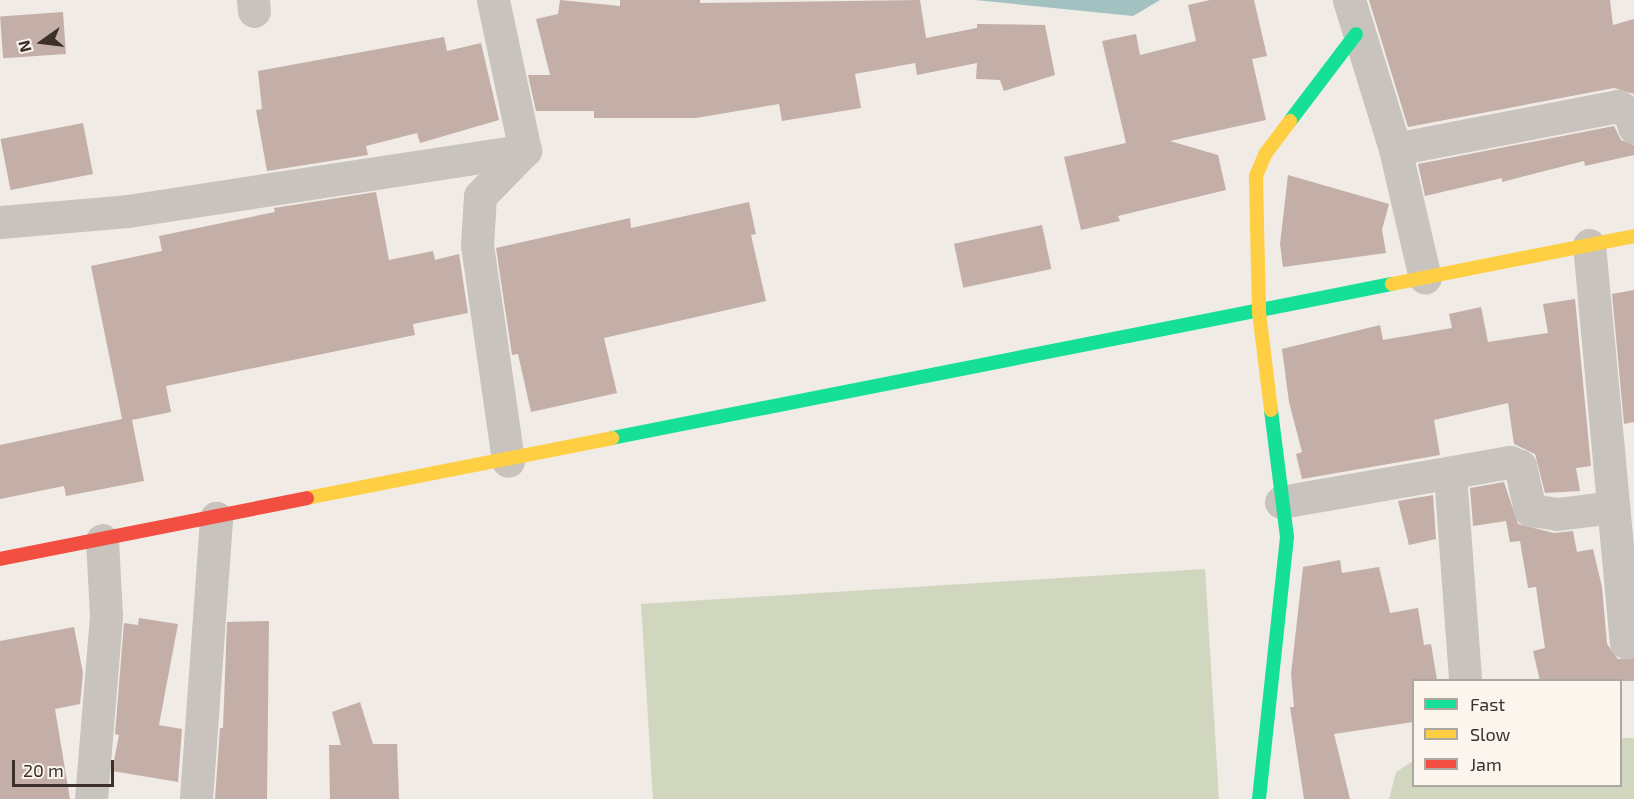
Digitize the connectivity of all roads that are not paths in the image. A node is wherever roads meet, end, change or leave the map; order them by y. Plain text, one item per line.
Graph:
1 (493, 0) edge
2 (1349, 0) edge
3 (1356, 34) junction
4 (1634, 127) edge
5 (1395, 149) junction
6 (525, 150) junction
7 (0, 222) edge
8 (1634, 236) edge
9 (1589, 245) junction
10 (1425, 278) junction
11 (1259, 312) junction
12 (508, 461) junction
13 (1450, 474) junction
14 (1281, 502) junction
15 (1613, 507) junction
16 (216, 518) junction
17 (102, 540) junction
18 (0, 560) edge
19 (1626, 642) dead end
20 (1465, 679) edge
21 (91, 799) edge
22 (196, 799) edge
23 (1259, 799) edge

1 - 6 street
2 - 3 street
3 - 5 street
3 - 11 main road
4 - 5 street
5 - 10 street
6 - 7 street
6 - 12 street
8 - 9 main road
9 - 10 main road
9 - 15 street
10 - 11 main road
11 - 12 main road
11 - 14 main road
12 - 16 main road
13 - 14 street
13 - 15 street
13 - 20 street
14 - 23 main road
15 - 19 street
16 - 17 main road
16 - 22 street
17 - 18 main road
17 - 21 street

